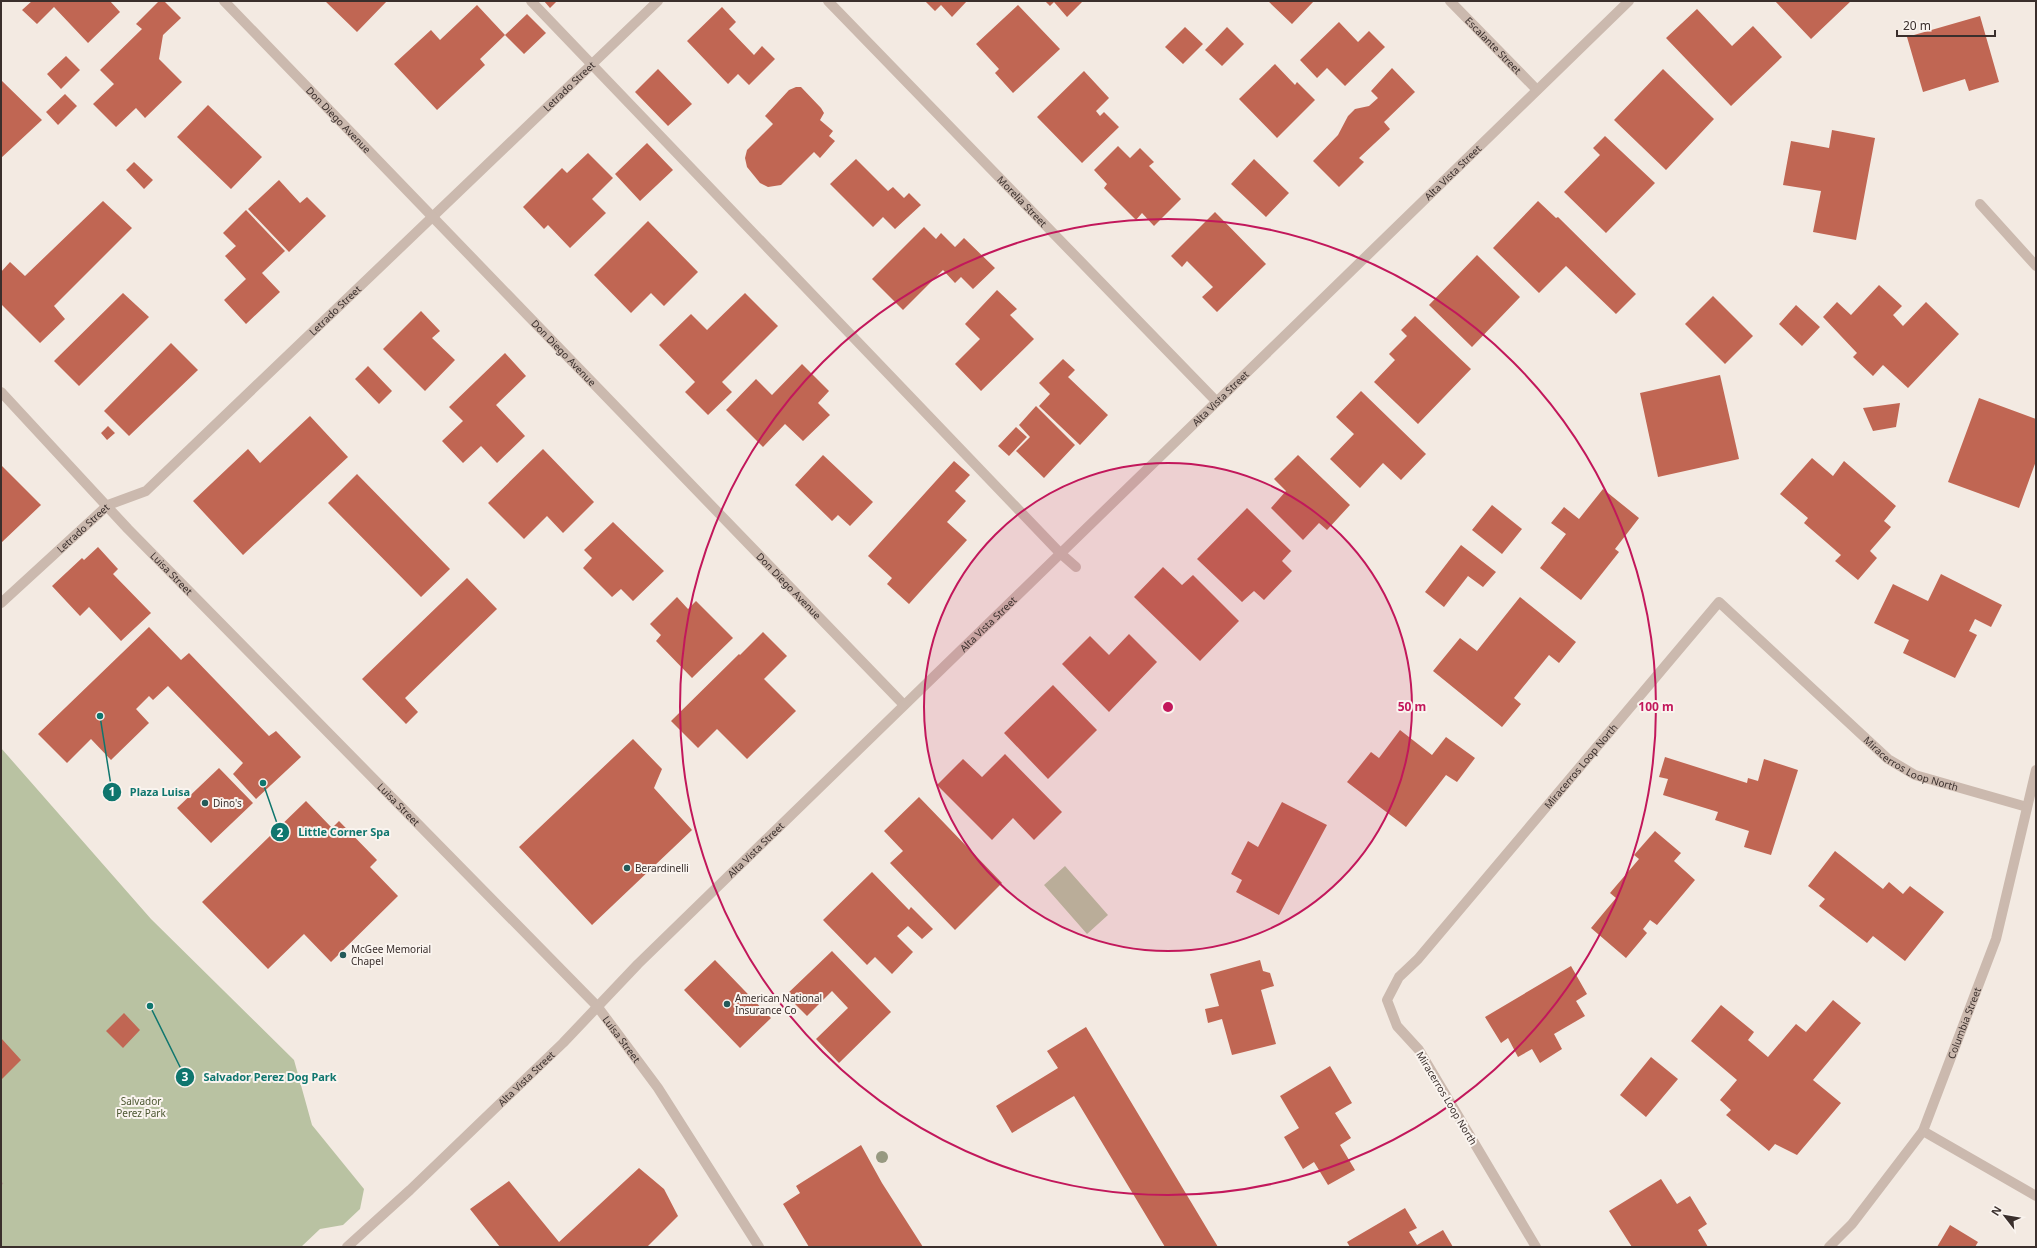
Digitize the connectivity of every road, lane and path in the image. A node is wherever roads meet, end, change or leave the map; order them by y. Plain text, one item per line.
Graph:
1 (224, 1) edge
2 (531, 1) edge
3 (658, 1) edge
4 (828, 1) edge
5 (1450, 1) edge
6 (1629, 1) edge
7 (591, 65) junction
8 (1537, 90) junction
9 (1980, 204) dead end
10 (433, 217) junction
11 (2036, 266) edge
12 (1, 392) edge
13 (1216, 401) junction
14 (108, 505) junction
15 (1060, 553) junction
16 (1076, 567) dead end
17 (1, 603) edge
18 (904, 705) junction
19 (2036, 770) edge
20 (2027, 807) junction
21 (597, 1006) junction
22 (1923, 1131) junction
23 (2036, 1196) edge
24 (347, 1247) edge
25 (759, 1247) edge
26 (1536, 1247) edge
27 (1829, 1247) edge

1 - 10 street, Don Diego Avenue
2 - 7 street
3 - 7 street, Letrado Street
4 - 13 street, Morelia Street
5 - 8 street, Escalante Street
6 - 8 street, Alta Vista Street
7 - 10 street, Letrado Street
7 - 15 street
8 - 13 street, Alta Vista Street
9 - 11 street
10 - 14 street, Letrado Street
10 - 18 street, Don Diego Avenue
12 - 14 street, Luisa Street
13 - 15 street, Alta Vista Street
14 - 17 street, Letrado Street
14 - 21 street, Luisa Street
15 - 16 street
15 - 18 street, Alta Vista Street
18 - 21 street, Alta Vista Street
19 - 20 street, Columbia Street
20 - 22 street, Columbia Street
20 - 26 street, Miracerros Loop North
21 - 24 street, Alta Vista Street
21 - 25 street, Luisa Street
22 - 23 street
22 - 27 street, Columbia Street

